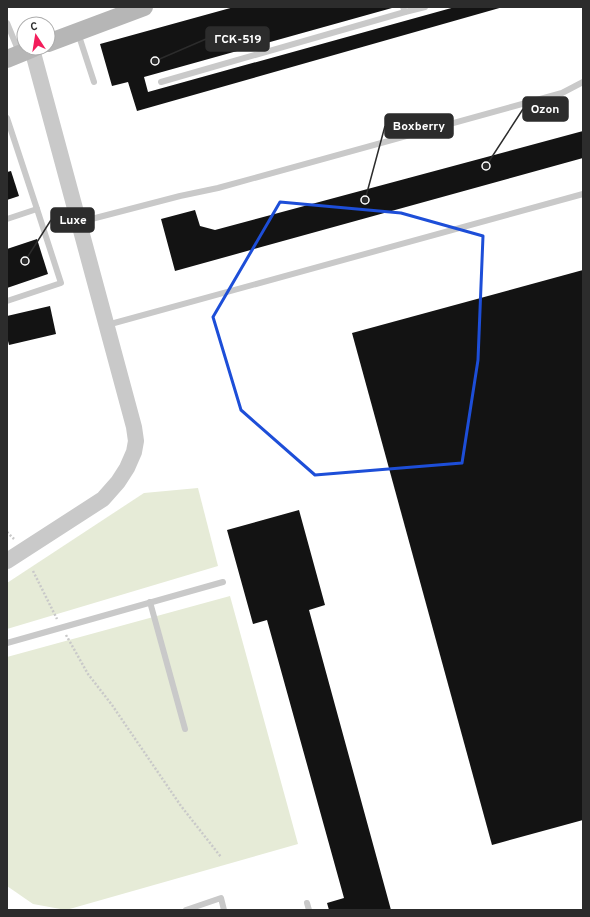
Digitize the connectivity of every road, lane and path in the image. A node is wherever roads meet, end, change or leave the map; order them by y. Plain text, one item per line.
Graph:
1 (144, 7) edge
2 (425, 7) edge
3 (404, 10) edge
4 (7, 23) edge
5 (77, 31) junction
6 (16, 35) edge
7 (56, 39) edge
8 (31, 56) edge
9 (94, 82) dead end
10 (161, 82) dead end
11 (583, 82) edge
12 (7, 118) edge
13 (583, 194) edge
14 (37, 209) junction
15 (7, 219) edge
16 (79, 222) junction
17 (7, 301) edge
18 (107, 325) junction
19 (7, 532) edge
20 (14, 540) dead end
21 (7, 562) edge
22 (33, 570) dead end
23 (223, 582) dead end
24 (150, 602) junction
25 (62, 628) junction
26 (7, 643) edge
27 (185, 729) dead end
28 (221, 857) dead end
29 (308, 903) dead end
30 (186, 910) edge
31 (224, 910) edge
32 (309, 910) edge

1 - 5 main road
2 - 3 lane
3 - 10 lane
4 - 6 lane
5 - 7 main road
5 - 9 lane
8 - 16 street
11 - 16 lane
12 - 14 lane
13 - 18 lane
14 - 15 lane
14 - 17 lane
16 - 18 street
18 - 21 street
19 - 20 path
22 - 25 path
23 - 24 lane
24 - 25 lane
24 - 27 lane
25 - 26 lane
25 - 28 path
29 - 32 lane
30 - 31 lane

